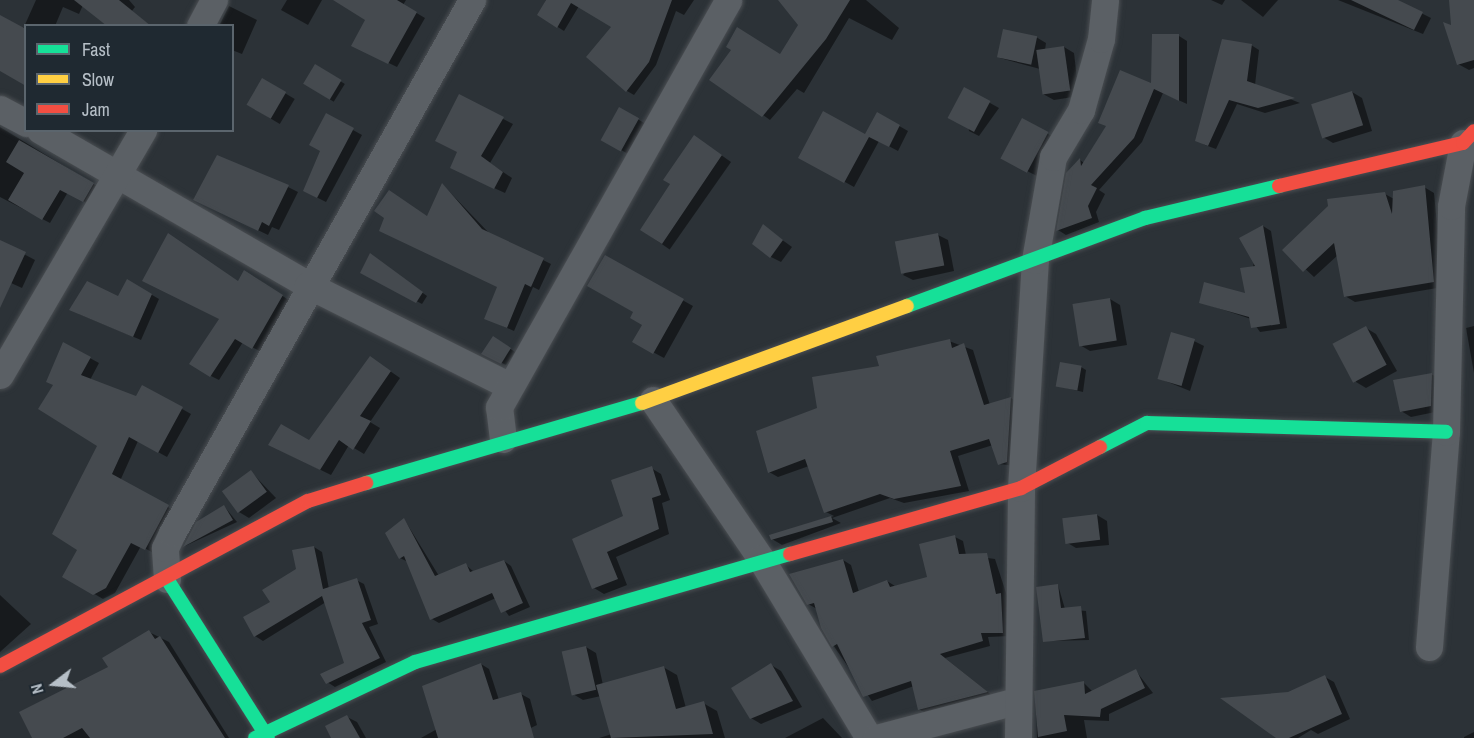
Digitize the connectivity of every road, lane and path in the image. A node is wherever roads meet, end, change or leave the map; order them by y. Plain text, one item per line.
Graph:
1 (214, 0) edge
2 (472, 0) edge
3 (728, 0) edge
4 (1105, 0) edge
5 (201, 24) edge
6 (0, 108) edge
7 (24, 122) edge
8 (44, 132) edge
9 (142, 132) edge
10 (1469, 137) edge
11 (119, 174) junction
12 (1462, 209) edge
13 (1035, 260) junction
14 (308, 285) junction
15 (0, 375) edge
16 (510, 386) junction
17 (653, 400) junction
18 (1446, 432) junction
19 (503, 439) junction
20 (1021, 488) junction
21 (761, 559) junction
22 (167, 579) junction
23 (1429, 647) dead end
24 (0, 666) edge
25 (1016, 701) junction
26 (262, 736) edge
27 (869, 738) edge
28 (876, 738) edge
29 (1018, 738) edge

1 - 5 street
2 - 14 street
3 - 16 street
4 - 13 street
6 - 7 street
8 - 11 street
9 - 11 street
10 - 12 street
10 - 13 street
11 - 14 street
11 - 15 street
12 - 18 street
13 - 17 street
13 - 20 street
14 - 16 street
14 - 22 street
16 - 19 street
17 - 19 street
17 - 21 street
18 - 20 street
18 - 23 street
19 - 22 street
20 - 21 street
20 - 25 street
21 - 26 street
21 - 27 street
22 - 24 street
22 - 26 street
25 - 28 street
25 - 29 street

